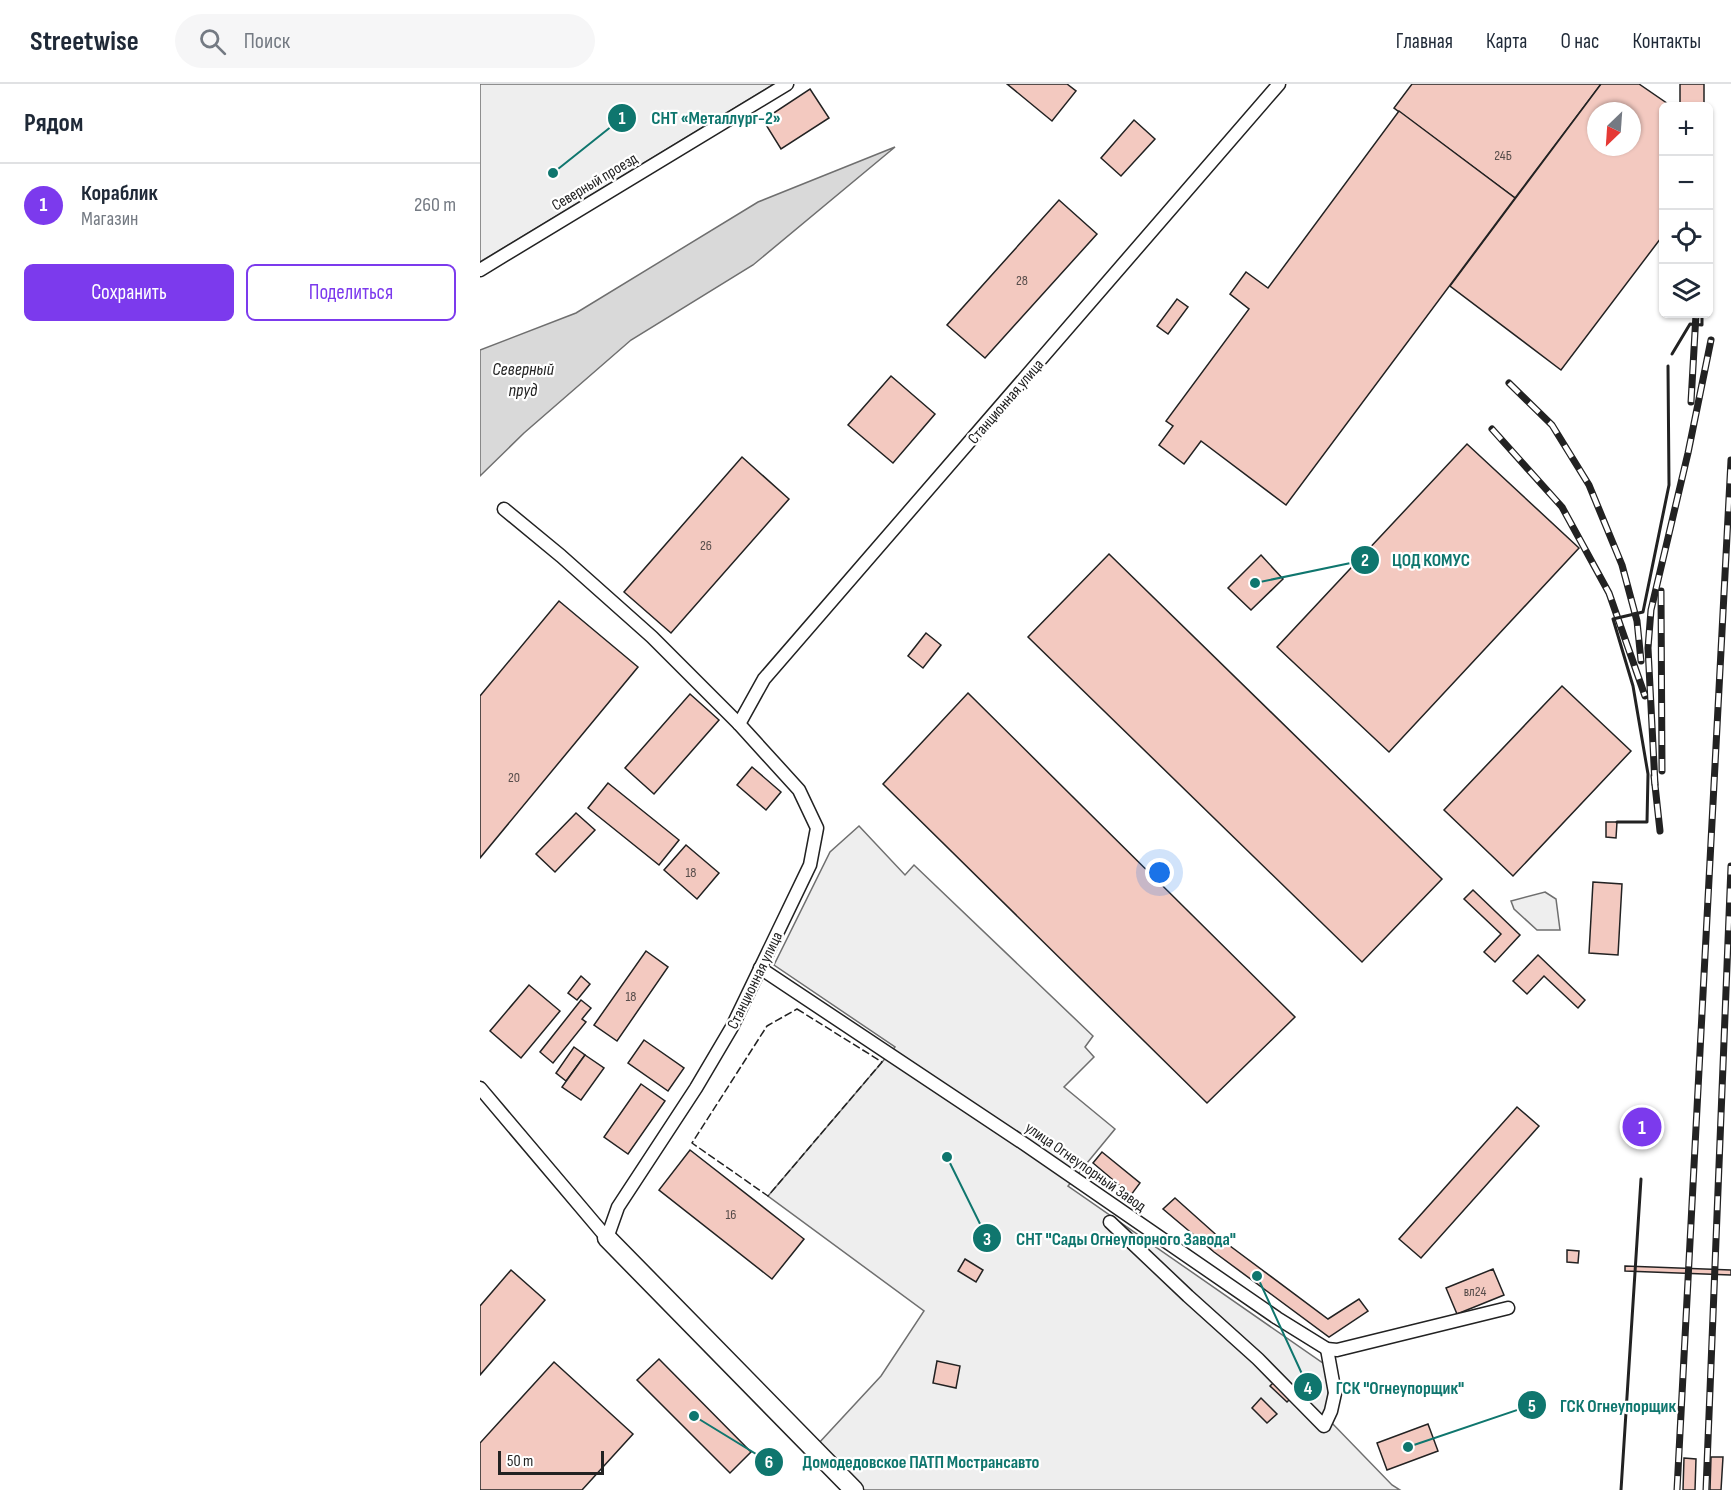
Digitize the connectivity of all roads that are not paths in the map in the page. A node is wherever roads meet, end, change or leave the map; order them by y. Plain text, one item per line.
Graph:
1 (787, 84) edge
2 (1279, 84) edge
3 (480, 270) edge
4 (504, 509) dead end
5 (739, 724) junction
6 (760, 968) junction
7 (480, 1088) edge
8 (1110, 1222) dead end
9 (607, 1238) junction
10 (1508, 1308) dead end
11 (1327, 1349) junction
12 (854, 1490) edge

1 - 3 street, Северный проезд
2 - 5 street, Станционная улица
4 - 5 street, Станционная улица
5 - 6 street, Станционная улица
6 - 9 street, Станционная улица
6 - 11 street, улица Огнеупорный Завод
7 - 9 street
8 - 11 street
9 - 12 street
10 - 11 street

